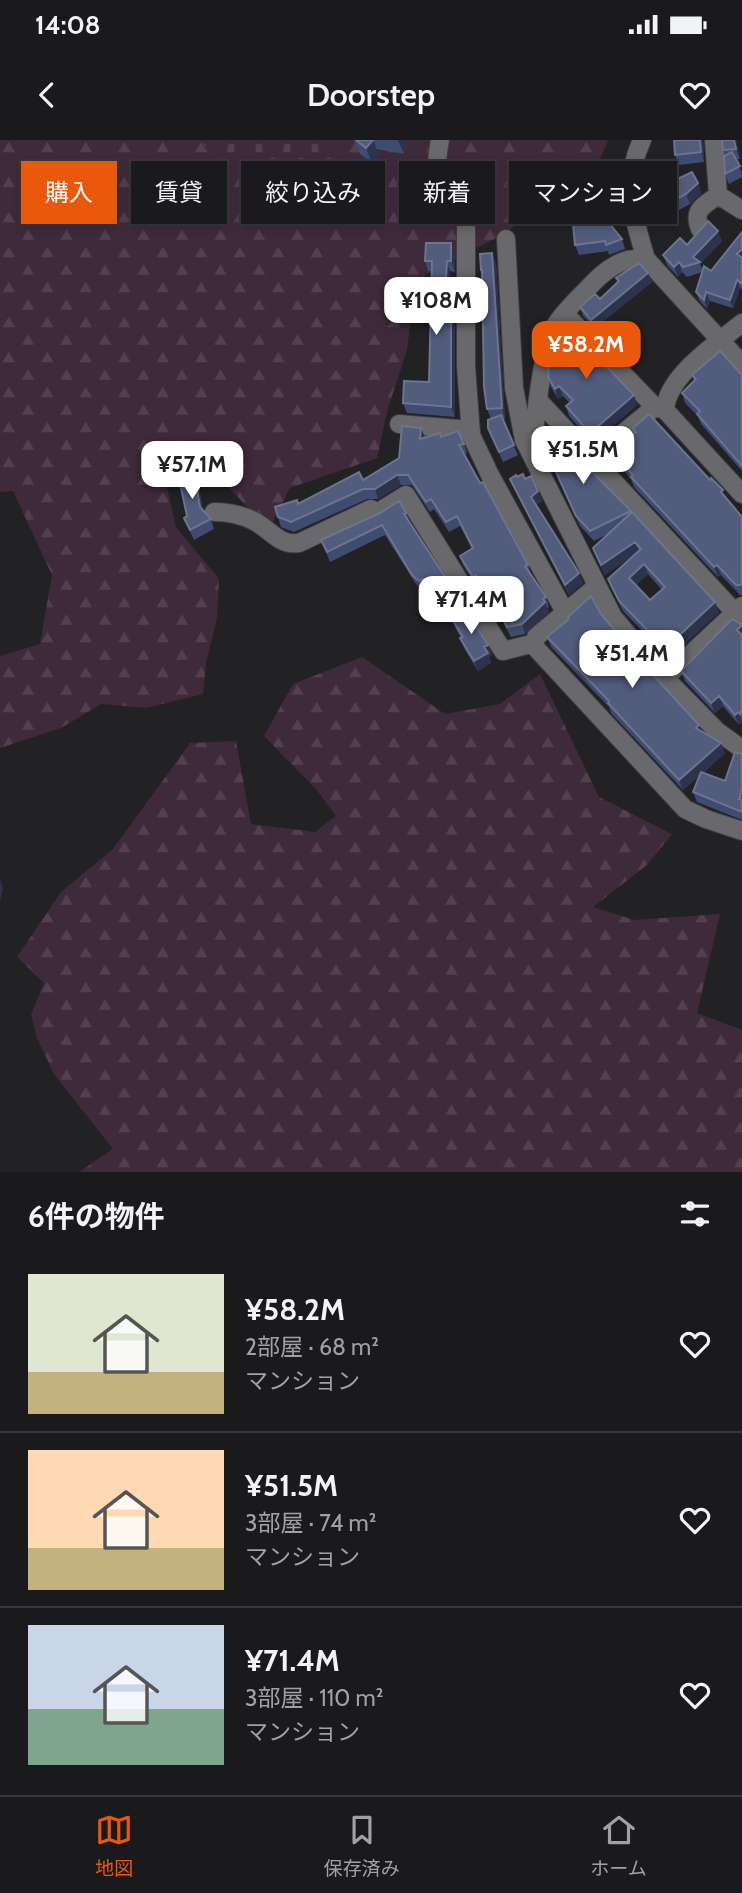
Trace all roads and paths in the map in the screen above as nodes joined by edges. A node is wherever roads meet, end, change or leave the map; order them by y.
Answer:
1 (440, 140) edge
2 (642, 140) edge
3 (714, 140) edge
4 (718, 195) junction
5 (742, 210) edge
6 (701, 229) edge
7 (506, 239) dead end
8 (646, 259) junction
9 (565, 314) junction
10 (742, 323) edge
11 (720, 341) junction
12 (742, 365) edge
13 (539, 401) junction
14 (660, 409) junction
15 (399, 424) dead end
16 (471, 430) junction
17 (533, 456) junction
18 (593, 458) junction
19 (742, 494) edge
20 (214, 512) dead end
21 (597, 586) junction
22 (565, 612) junction
23 (740, 613) edge
24 (535, 643) junction
25 (666, 678) junction
26 (742, 749) edge
27 (742, 831) edge

1 - 16 street
2 - 8 street
3 - 4 street
4 - 5 street
4 - 6 street
7 - 17 street
8 - 9 street
8 - 11 street
9 - 13 street
9 - 14 street
10 - 11 street
11 - 12 street
11 - 14 street
13 - 17 street
13 - 18 street
14 - 18 street
14 - 19 street
15 - 16 street
16 - 22 street
17 - 21 street
18 - 23 street
20 - 24 street
21 - 22 street
21 - 25 street
22 - 24 street
23 - 25 street
24 - 27 street
25 - 26 street

